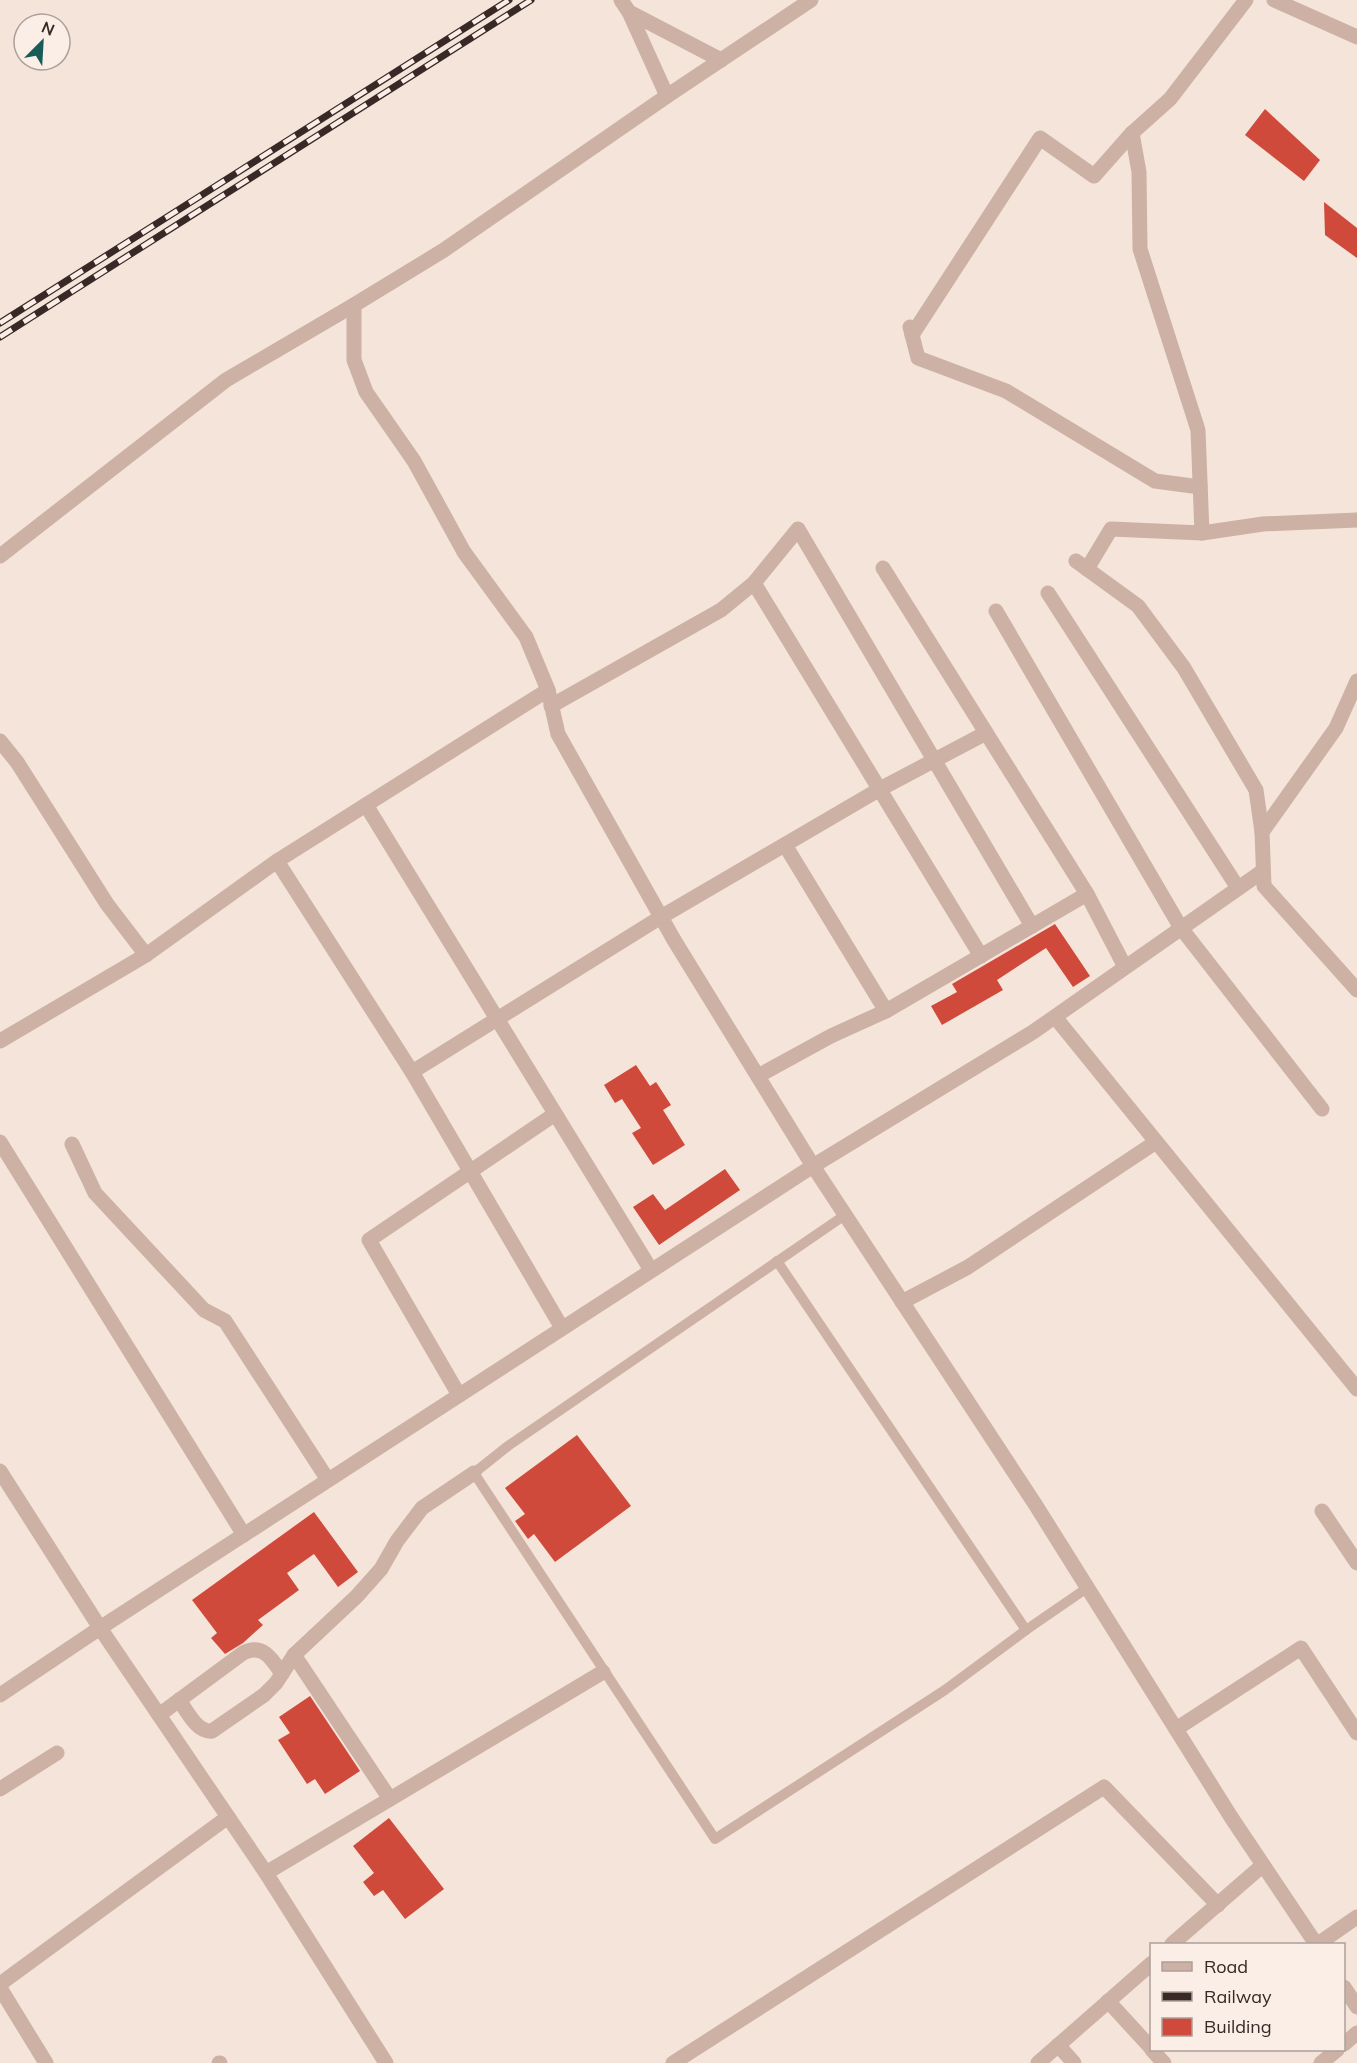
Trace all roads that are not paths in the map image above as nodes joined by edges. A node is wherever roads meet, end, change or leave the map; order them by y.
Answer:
1 (811, 0) edge
2 (1246, 0) edge
3 (1274, 0) edge
4 (625, 6) edge
5 (1357, 37) edge
6 (721, 60) junction
7 (667, 96) junction
8 (1131, 133) junction
9 (354, 305) junction
10 (1200, 487) junction
11 (1357, 520) edge
12 (1202, 533) junction
13 (0, 556) edge
14 (883, 568) dead end
15 (754, 583) junction
16 (1048, 593) dead end
17 (996, 611) dead end
18 (1357, 681) edge
19 (549, 698) junction
20 (986, 733) junction
21 (0, 741) edge
22 (935, 760) junction
23 (880, 789) junction
24 (366, 805) junction
25 (1262, 832) junction
26 (785, 845) junction
27 (277, 861) junction
28 (1263, 871) junction
29 (1238, 888) junction
30 (1087, 894) junction
31 (661, 917) junction
32 (1032, 926) junction
33 (1181, 928) junction
34 (146, 955) junction
35 (981, 956) junction
36 (1125, 967) junction
37 (1357, 990) edge
38 (886, 1011) junction
39 (1055, 1017) junction
40 (497, 1019) junction
41 (0, 1041) edge
42 (412, 1072) junction
43 (758, 1076) junction
44 (1322, 1109) dead end
45 (555, 1114) junction
46 (0, 1142) edge
47 (1156, 1142) junction
48 (72, 1144) dead end
49 (813, 1166) junction
50 (470, 1172) junction
51 (845, 1215) junction
52 (777, 1261) junction
53 (651, 1270) junction
54 (902, 1302) junction
55 (562, 1328) junction
56 (1357, 1389) edge
57 (459, 1395) junction
58 (0, 1471) edge
59 (474, 1473) junction
60 (328, 1480) junction
61 (1322, 1511) dead end
62 (244, 1535) junction
63 (1357, 1563) edge
64 (1087, 1588) junction
65 (100, 1628) junction
66 (1026, 1630) junction
67 (294, 1655) junction
68 (603, 1672) junction
69 (282, 1674) junction
70 (0, 1695) edge
71 (179, 1700) junction
72 (159, 1715) junction
73 (1176, 1728) junction
74 (1357, 1733) edge
75 (57, 1753) dead end
76 (0, 1789) edge
77 (390, 1799) junction
78 (228, 1817) junction
79 (1263, 1865) junction
80 (266, 1874) junction
81 (1218, 1905) junction
82 (1357, 1917) edge
83 (1173, 1943) edge
84 (1316, 1943) edge
85 (1318, 1943) edge
86 (1150, 1965) edge
87 (0, 1986) edge
88 (1345, 1989) edge
89 (1108, 2001) junction
90 (1357, 2007) edge
91 (1357, 2033) edge
92 (1345, 2043) edge
93 (1058, 2045) junction
94 (1150, 2047) edge
95 (1154, 2051) edge
96 (1335, 2051) edge
97 (46, 2063) edge
98 (386, 2063) edge
99 (673, 2063) edge
100 (1038, 2063) edge
101 (1074, 2063) edge
102 (1164, 2063) edge
103 (1321, 2063) edge

1 - 6 street
2 - 8 street
3 - 5 street
4 - 6 street
4 - 7 street
6 - 7 street
7 - 9 street
8 - 10 street
8 - 10 street
9 - 13 street
9 - 19 street
10 - 12 street
11 - 12 street
12 - 25 street
14 - 20 street
15 - 19 street
15 - 22 street
15 - 23 street
16 - 29 street
17 - 33 street
18 - 25 street
19 - 24 street
19 - 31 street
20 - 22 street
20 - 30 street
21 - 34 street
22 - 23 street
22 - 32 street
23 - 26 street
23 - 35 street
24 - 27 street
24 - 40 street
25 - 28 street
26 - 31 street
26 - 38 street
27 - 34 street
27 - 42 street
28 - 29 street
28 - 37 street
29 - 33 street
30 - 32 street
30 - 36 street
31 - 40 street
31 - 43 street
32 - 35 street
33 - 36 street
33 - 44 street
34 - 41 street
35 - 38 street
36 - 39 street
38 - 43 street
39 - 47 street
39 - 49 street
40 - 42 street
40 - 45 street
42 - 50 street
43 - 49 street
45 - 50 street
45 - 53 street
46 - 62 street
47 - 54 street
47 - 56 street
48 - 60 street
49 - 51 street
49 - 53 street
50 - 55 street
50 - 57 street
51 - 52 lane
51 - 54 street
52 - 59 lane
52 - 66 lane
53 - 55 street
54 - 64 street
55 - 57 street
57 - 60 street
58 - 65 street
59 - 67 street
59 - 68 lane
60 - 62 street
61 - 63 street
62 - 65 street
64 - 66 lane
64 - 73 street
65 - 70 street
65 - 72 street
66 - 68 lane
67 - 69 street
67 - 77 street
68 - 77 street
69 - 71 street
69 - 71 street
71 - 72 street
72 - 78 street
73 - 74 street
73 - 79 street
75 - 76 street
77 - 80 street
78 - 80 street
78 - 87 street
79 - 81 street
79 - 84 street
80 - 98 street
81 - 83 street
81 - 99 street
82 - 85 street
86 - 89 street
87 - 97 street
88 - 90 street
89 - 93 street
89 - 94 street
91 - 92 street
93 - 100 street
93 - 101 street
95 - 102 street
96 - 103 street

